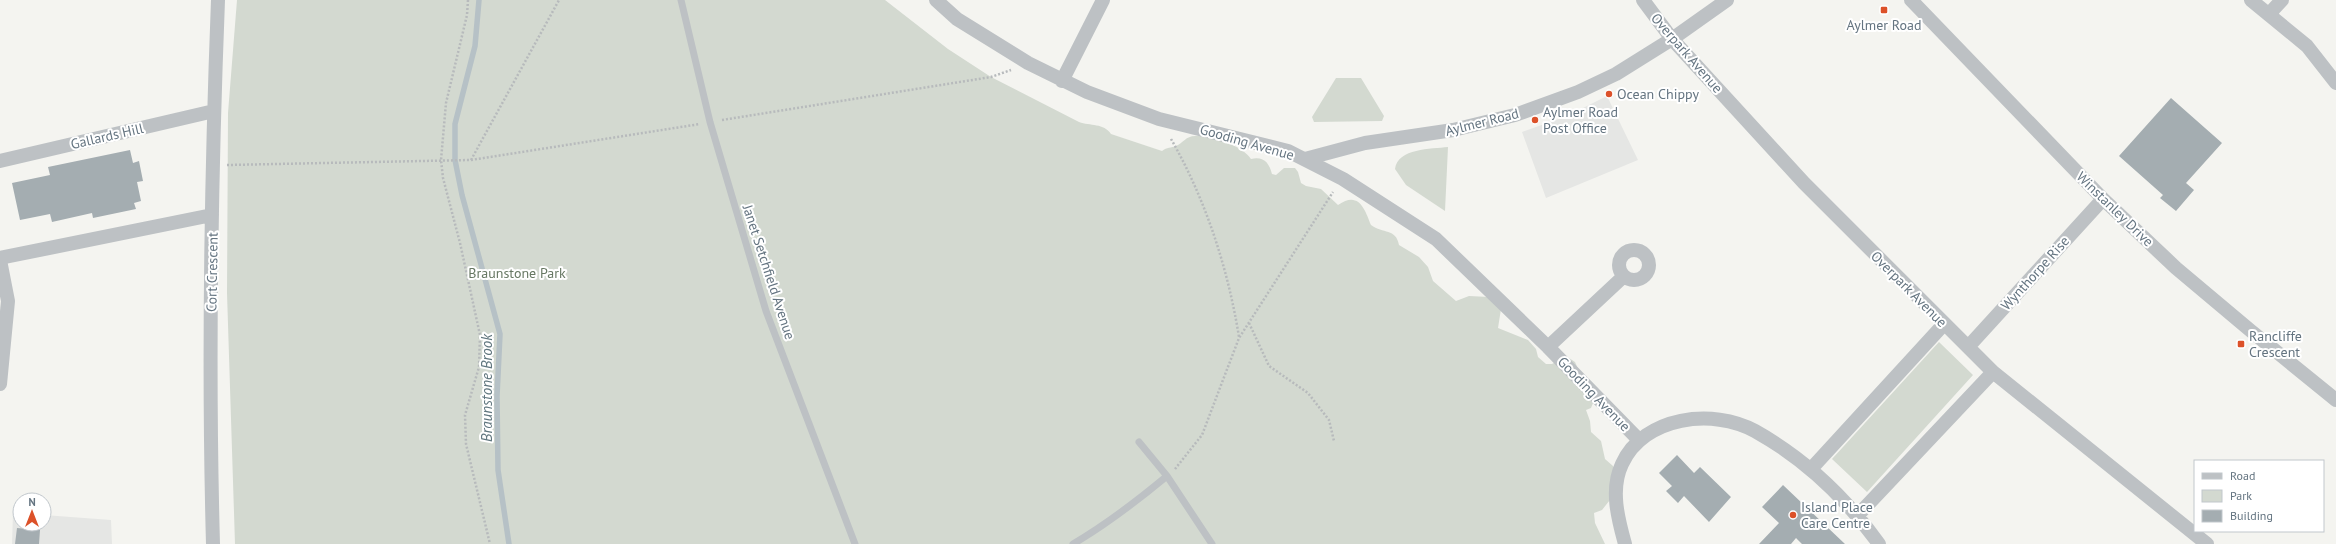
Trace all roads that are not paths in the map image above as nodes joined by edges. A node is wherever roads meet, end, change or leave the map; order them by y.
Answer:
1 (218, 0) edge
2 (681, 0) edge
3 (936, 0) edge
4 (1103, 0) edge
5 (1643, 0) edge
6 (1727, 0) edge
7 (1911, 0) edge
8 (2251, 0) edge
9 (2282, 0) edge
10 (2269, 14) junction
11 (1672, 38) junction
12 (1062, 81) junction
13 (2336, 83) edge
14 (214, 111) junction
15 (1305, 159) junction
16 (0, 161) edge
17 (2103, 199) junction
18 (212, 215) junction
19 (0, 259) edge
20 (1624, 276) dead end
21 (1944, 324) junction
22 (1548, 347) junction
23 (1968, 347) junction
24 (1993, 372) junction
25 (0, 384) edge
26 (2336, 400) edge
27 (1639, 440) junction
28 (1139, 442) dead end
29 (1811, 469) junction
30 (1167, 476) junction
31 (1858, 515) junction
32 (213, 544) edge
33 (855, 544) edge
34 (1073, 544) edge
35 (1212, 544) edge
36 (1625, 544) edge
37 (1879, 544) edge
38 (2207, 544) edge

1 - 14 street, Cort Crescent
2 - 33 lane, Janet Setchfield Avenue
3 - 12 street, Gooding Avenue
4 - 12 street
5 - 11 street, Overpark Avenue
6 - 11 street, Aylmer Road
7 - 17 street, Winstanley Drive
8 - 10 street
9 - 10 street
10 - 13 street
11 - 15 street, Aylmer Road
11 - 21 street, Overpark Avenue
12 - 15 street, Gooding Avenue
14 - 16 street, Gallards Hill
14 - 18 street, Cort Crescent
15 - 22 street, Gooding Avenue
17 - 23 street, Wynthorpe Rise
17 - 26 street, Winstanley Drive
18 - 19 street
18 - 32 street, Cort Crescent
19 - 25 street
20 - 22 street, Gooding Avenue
21 - 23 street, Overpark Avenue
21 - 29 street
22 - 27 street, Gooding Avenue
23 - 24 street, Overpark Avenue
24 - 31 street
24 - 38 street, Overpark Avenue
27 - 29 street, Gooding Avenue
27 - 36 street, Gooding Avenue
28 - 30 lane
29 - 31 street, Gooding Avenue
30 - 34 lane
30 - 35 lane
31 - 37 street, Gooding Avenue

